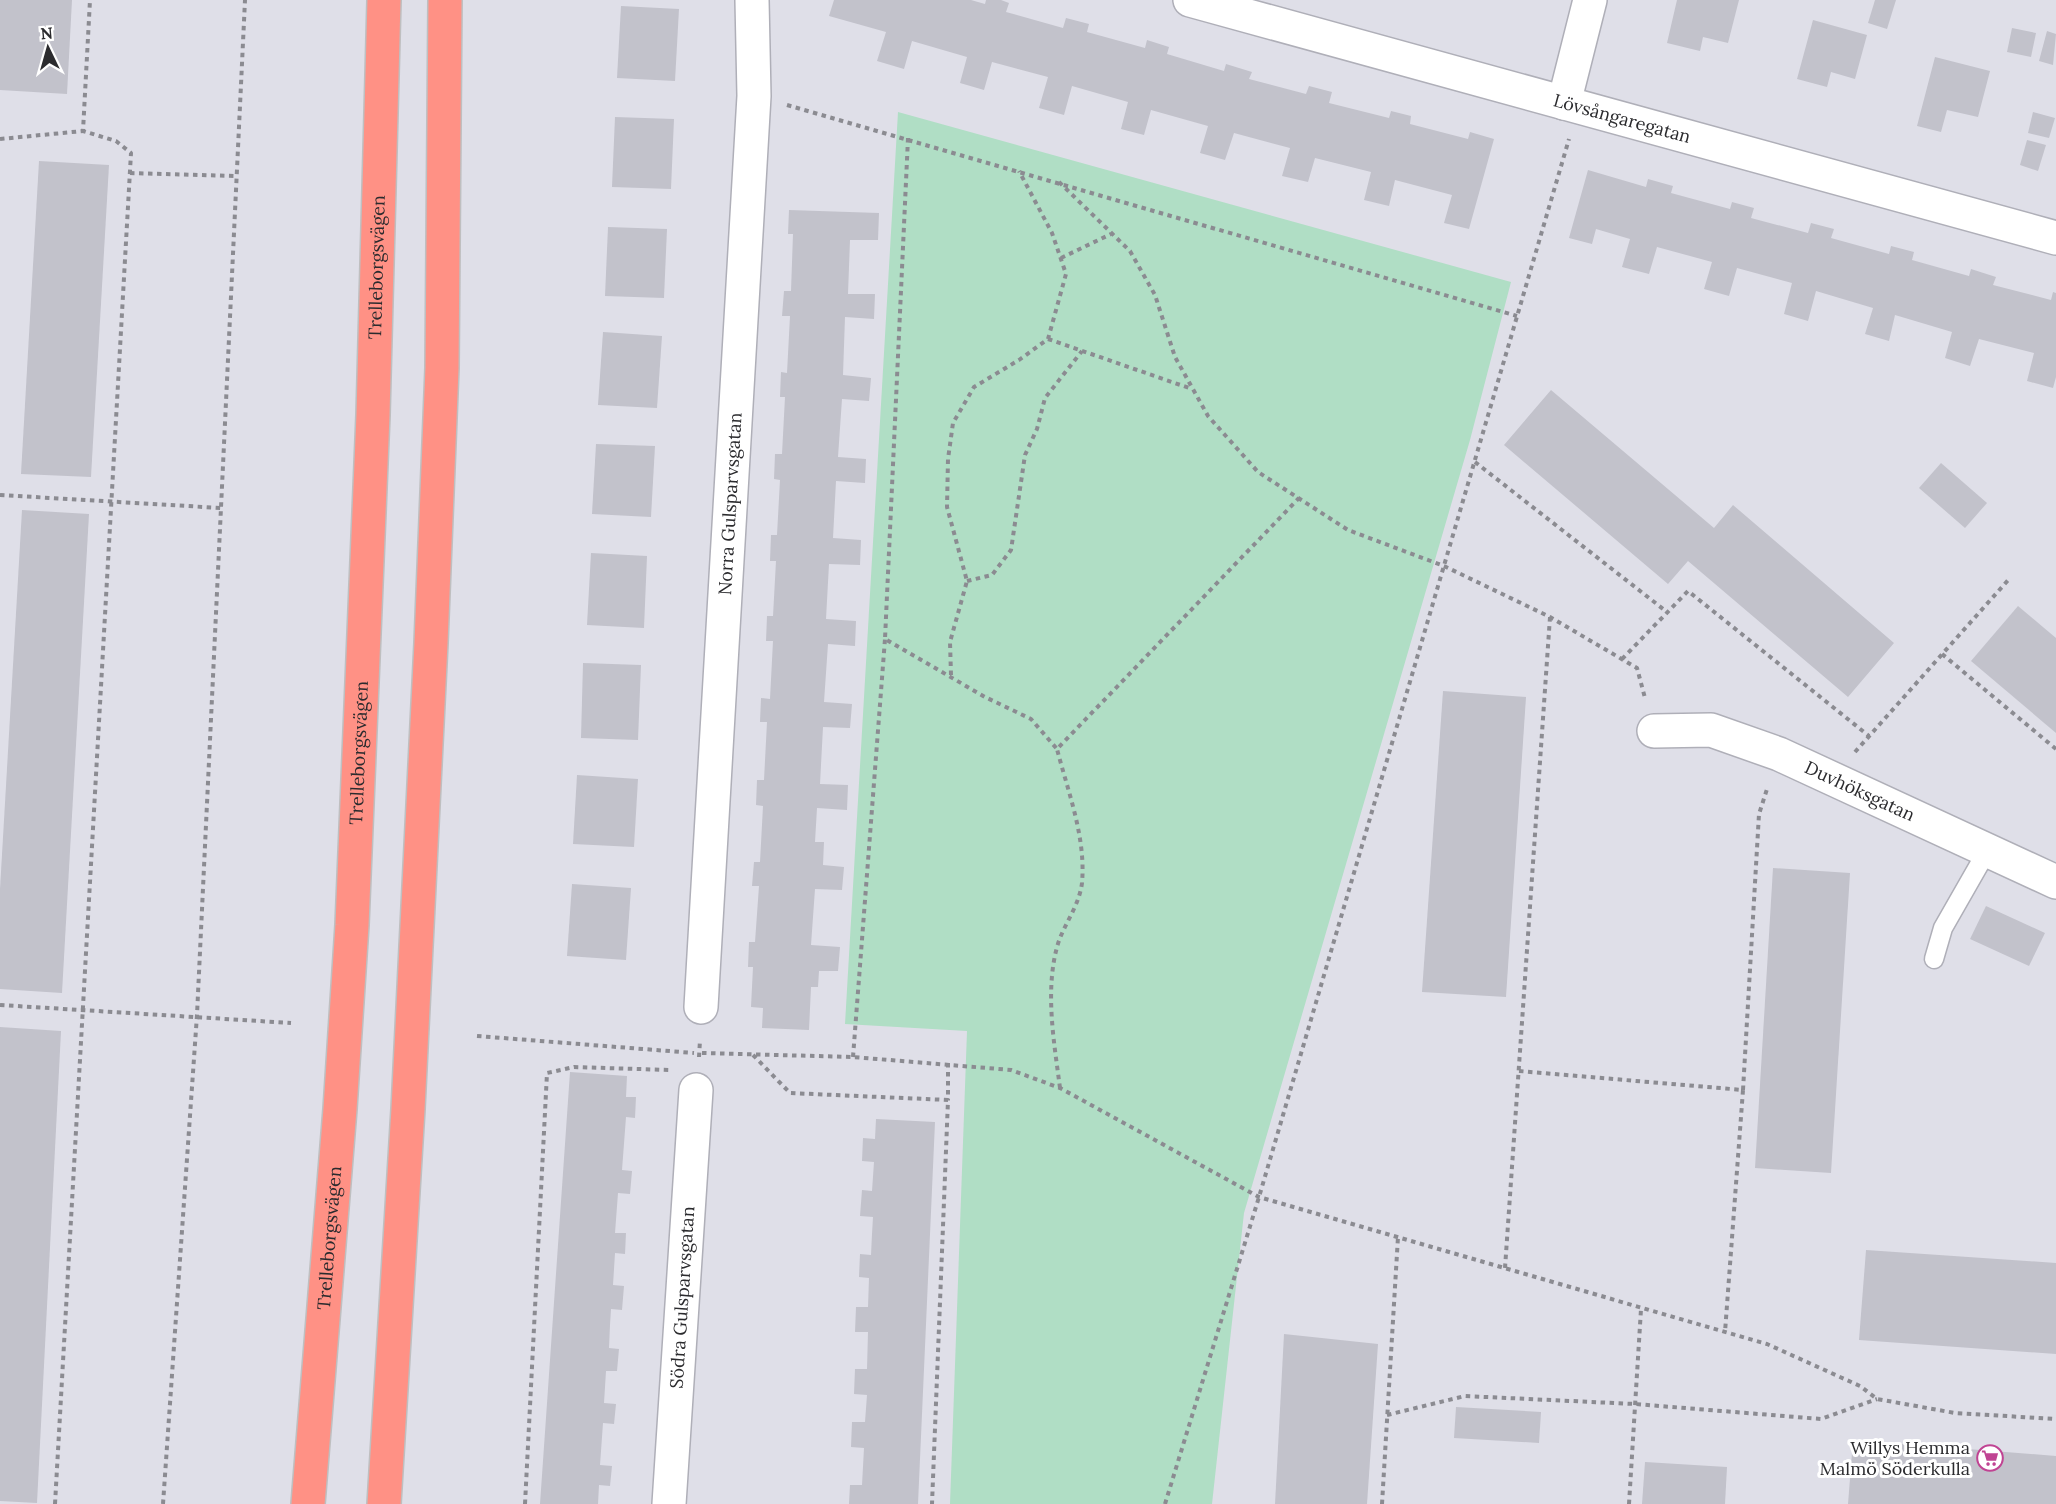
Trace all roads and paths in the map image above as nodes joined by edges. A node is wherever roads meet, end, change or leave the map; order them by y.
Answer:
1 (90, 0) edge
2 (244, 0) edge
3 (384, 0) edge
4 (445, 0) edge
5 (752, 0) edge
6 (1190, 0) edge
7 (1590, 0) edge
8 (754, 96) junction
9 (1571, 105) junction
10 (83, 131) junction
11 (908, 138) junction
12 (0, 139) edge
13 (1018, 170) junction
14 (130, 173) junction
15 (236, 176) junction
16 (1059, 182) junction
17 (1111, 234) junction
18 (2056, 238) edge
19 (1060, 258) junction
20 (1517, 316) junction
21 (1048, 339) junction
22 (1082, 351) junction
23 (1193, 389) junction
24 (1475, 462) junction
25 (0, 495) edge
26 (1299, 498) junction
27 (112, 500) junction
28 (221, 508) junction
29 (1444, 566) junction
30 (2010, 578) dead end
31 (967, 581) junction
32 (1667, 612) junction
33 (1550, 617) junction
34 (885, 639) junction
35 (1942, 654) junction
36 (1622, 659) junction
37 (951, 676) junction
38 (1654, 731) joint
39 (1869, 736) junction
40 (1057, 748) junction
41 (2056, 749) edge
42 (1779, 754) junction
43 (1830, 779) junction
44 (1987, 851) junction
45 (2056, 882) edge
46 (1934, 959) dead end
47 (0, 1005) edge
48 (701, 1007) joint
49 (83, 1010) junction
50 (197, 1015) junction
51 (291, 1023) dead end
52 (477, 1036) dead end
53 (699, 1053) junction
54 (753, 1054) junction
55 (853, 1057) junction
56 (948, 1064) junction
57 (1519, 1071) junction
58 (697, 1081) junction
59 (1060, 1088) junction
60 (1743, 1090) junction
61 (948, 1100) junction
62 (1259, 1197) junction
63 (1398, 1237) junction
64 (1505, 1268) junction
65 (1641, 1309) junction
66 (1725, 1332) junction
67 (1877, 1399) junction
68 (1635, 1404) junction
69 (1387, 1415) junction
70 (2056, 1419) edge
71 (56, 1504) edge
72 (163, 1504) edge
73 (308, 1504) edge
74 (384, 1504) edge
75 (525, 1504) edge
76 (669, 1504) edge
77 (932, 1504) edge
78 (1165, 1504) edge
79 (1382, 1504) edge
80 (1629, 1504) edge

1 - 10 path
2 - 15 path
3 - 73 highway, Trelleborgsvägen
4 - 74 highway
5 - 8 street, Norra Gulsparvsgatan
6 - 9 street, Lövsångaregatan
7 - 9 street
8 - 11 path
8 - 48 street, Norra Gulsparvsgatan
9 - 18 street, Lövsångaregatan
9 - 20 path
10 - 12 path
10 - 14 path
11 - 13 path
11 - 34 path
13 - 16 path
13 - 19 path
14 - 15 path
14 - 27 path
15 - 28 path
16 - 17 path
16 - 20 path
17 - 19 path
17 - 23 path
19 - 21 path
20 - 24 path
21 - 22 path
21 - 31 path
22 - 23 path
22 - 31 path
23 - 26 path
24 - 29 path
24 - 32 path
25 - 27 path
26 - 29 path
26 - 40 path
27 - 28 path
27 - 49 path
28 - 50 path
29 - 33 path
29 - 62 path
30 - 35 path
31 - 37 path
32 - 36 path
32 - 39 path
33 - 36 path
33 - 57 path
34 - 37 path
34 - 55 path
35 - 39 path
35 - 41 path
36 - 38 path
37 - 40 path
38 - 42 street, Duvhöksgatan
39 - 43 path
40 - 59 path
42 - 43 street, Duvhöksgatan
42 - 60 path
43 - 44 street, Duvhöksgatan
44 - 45 street, Duvhöksgatan
44 - 46 lane
47 - 49 path
48 - 53 path
49 - 50 path
49 - 71 path
50 - 51 path
50 - 72 path
52 - 53 path
53 - 54 path
53 - 58 path
54 - 55 path
54 - 61 path
55 - 56 path
56 - 59 path
56 - 61 path
57 - 60 path
57 - 64 path
58 - 75 path
58 - 76 street, Södra Gulsparvsgatan
59 - 62 path
60 - 66 path
61 - 77 path
62 - 63 path
62 - 78 path
63 - 64 path
63 - 69 path
64 - 65 path
65 - 66 path
65 - 68 path
66 - 67 path
67 - 68 path
67 - 70 path
68 - 69 path
68 - 80 path
69 - 79 path

